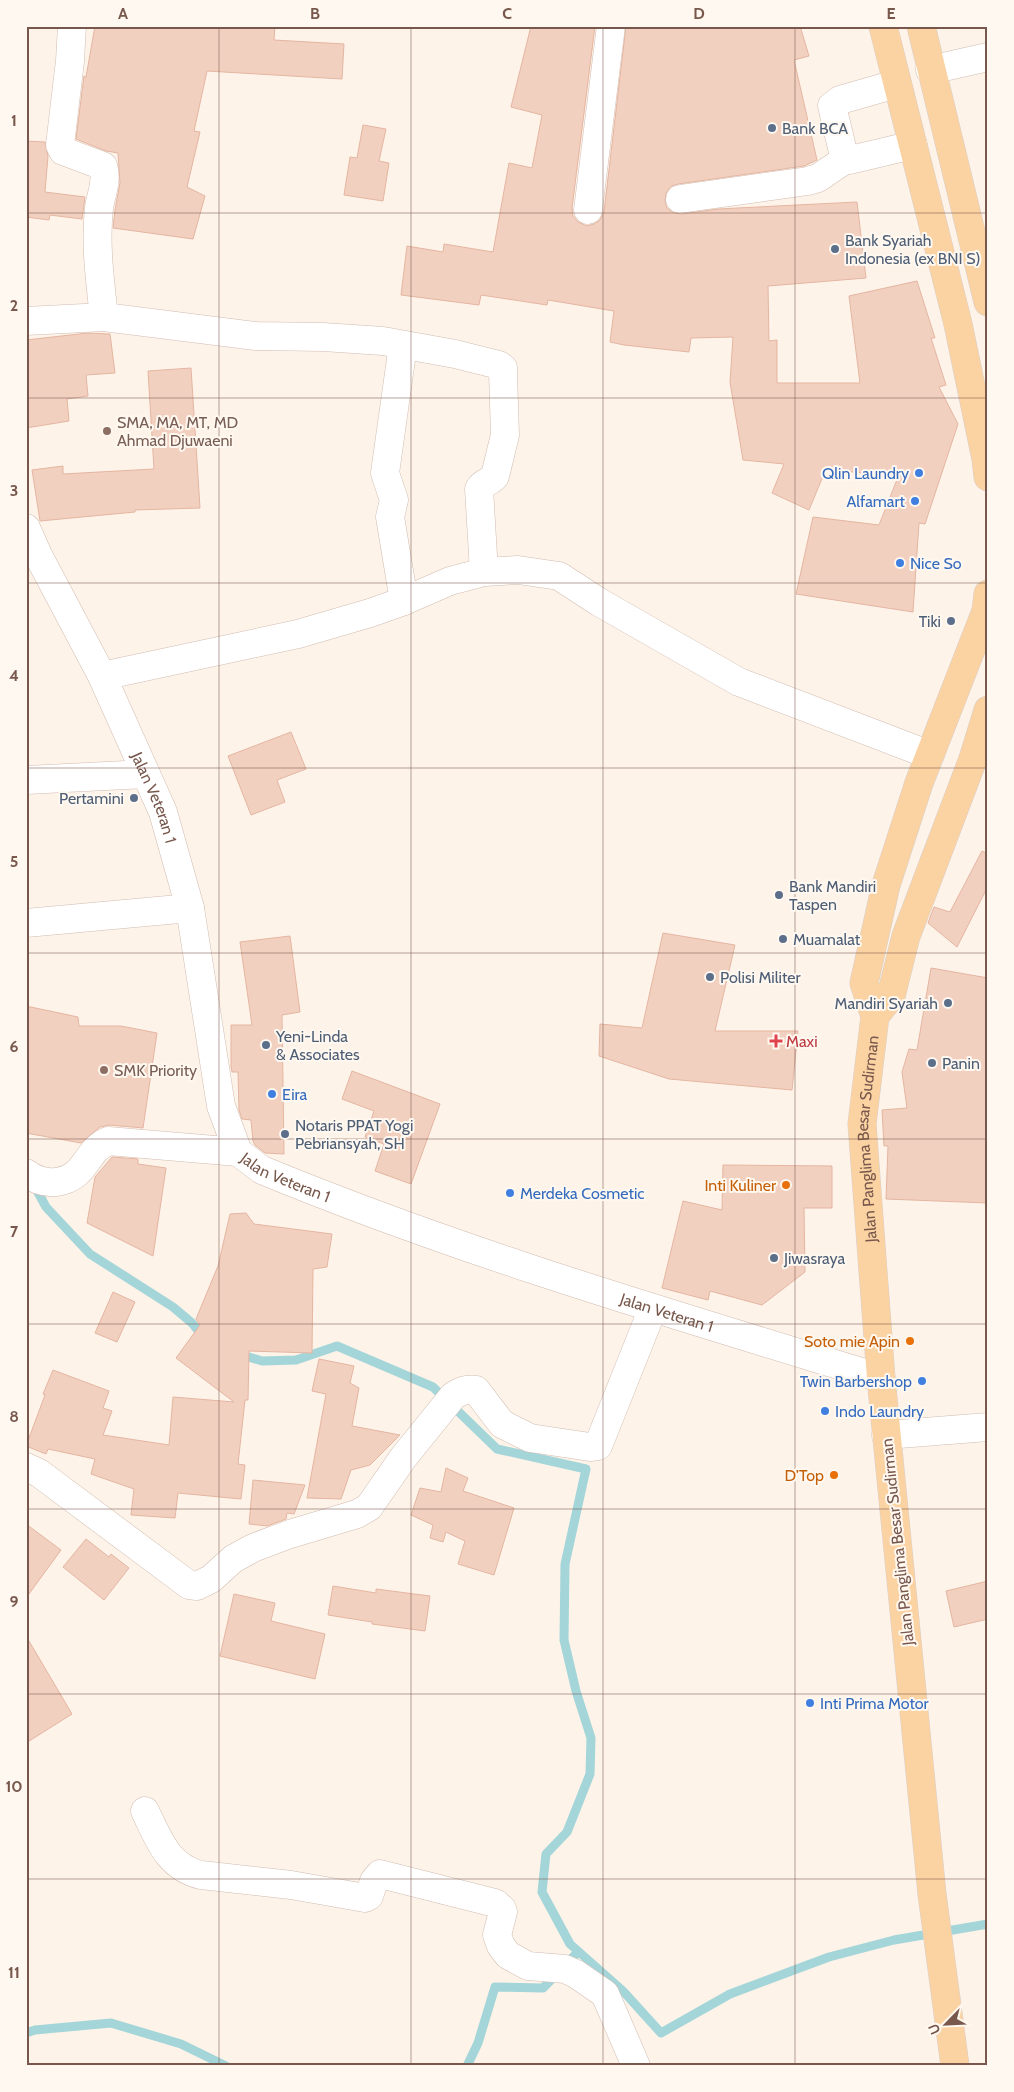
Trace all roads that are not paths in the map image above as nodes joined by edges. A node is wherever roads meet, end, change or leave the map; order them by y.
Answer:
1 (72, 26) edge
2 (611, 26) edge
3 (883, 26) edge
4 (920, 26) edge
5 (988, 57) edge
6 (930, 70) junction
7 (896, 84) junction
8 (913, 144) junction
9 (846, 159) junction
10 (961, 196) junction
11 (680, 200) dead end
12 (928, 204) junction
13 (588, 210) dead end
14 (987, 297) edge
15 (104, 317) junction
16 (26, 321) edge
17 (403, 345) junction
18 (987, 467) edge
19 (26, 528) edge
20 (484, 572) junction
21 (988, 594) edge
22 (404, 601) junction
23 (102, 676) junction
24 (988, 691) edge
25 (988, 710) edge
26 (943, 725) junction
27 (980, 753) edge
28 (930, 755) junction
29 (146, 774) junction
30 (26, 780) edge
31 (190, 908) junction
32 (26, 923) edge
33 (875, 1016) junction
34 (238, 1152) junction
35 (26, 1174) edge
36 (653, 1308) junction
37 (881, 1378) junction
38 (988, 1427) edge
39 (886, 1434) junction
40 (26, 1467) edge
41 (145, 1811) dead end
42 (636, 2066) edge
43 (955, 2066) edge

1 - 15 street
2 - 13 street
3 - 7 main road
4 - 6 main road
5 - 6 street
6 - 10 main road
7 - 8 main road
7 - 9 street
8 - 9 street
8 - 12 main road
9 - 11 street
10 - 12 main road
10 - 14 main road
12 - 18 main road
15 - 16 street
15 - 17 street
17 - 20 street
17 - 22 street
19 - 23 street, Jalan Veteran 1
20 - 22 street
20 - 28 street
21 - 26 main road, Jalan Panglima Besar Sudirman
22 - 23 street
23 - 29 street, Jalan Veteran 1
24 - 26 main road
25 - 27 main road, Jalan Panglima Besar Sudirman
26 - 28 main road, Jalan Panglima Besar Sudirman
27 - 33 main road, Jalan Panglima Besar Sudirman
28 - 33 main road, Jalan Panglima Besar Sudirman
29 - 30 street
29 - 31 street, Jalan Veteran 1
31 - 32 street
31 - 34 street, Jalan Veteran 1
33 - 37 main road, Jalan Panglima Besar Sudirman
34 - 35 street
34 - 36 street, Jalan Veteran 1
36 - 37 street, Jalan Veteran 1
36 - 40 street
37 - 39 main road, Jalan Panglima Besar Sudirman
38 - 39 street
39 - 43 main road, Jalan Panglima Besar Sudirman
41 - 42 street

